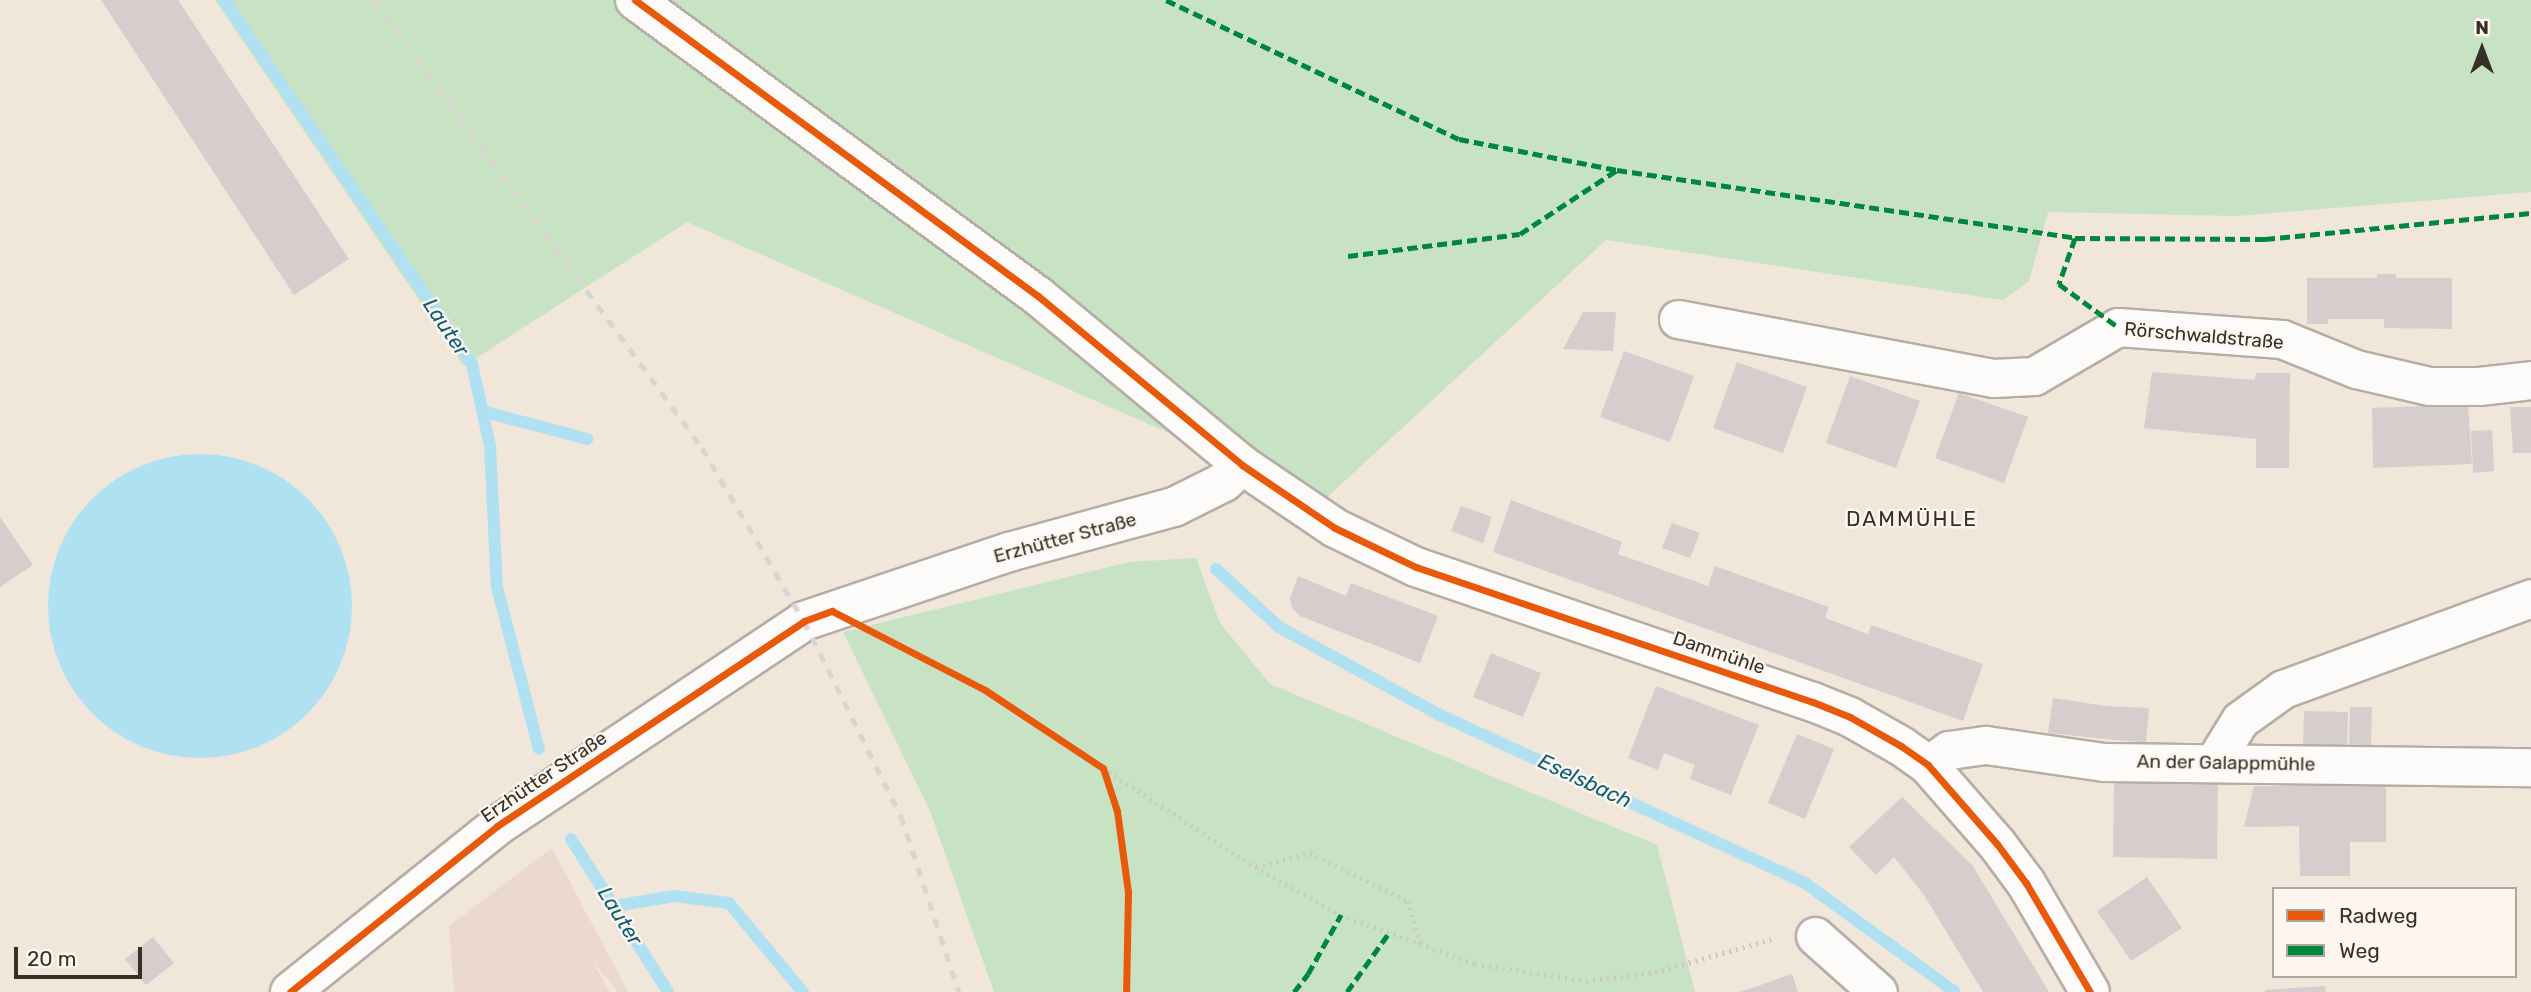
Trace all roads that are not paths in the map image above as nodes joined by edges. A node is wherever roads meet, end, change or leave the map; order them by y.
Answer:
1 (635, 0) edge
2 (1678, 319) dead end
3 (2531, 380) edge
4 (1242, 465) junction
5 (2531, 598) edge
6 (2214, 762) junction
7 (1928, 765) junction
8 (2531, 767) edge
9 (1815, 936) road end
10 (290, 992) edge
11 (1878, 992) edge
12 (2090, 992) edge

1 - 4 street, Dammühle
2 - 3 street, Rörschwaldstraße
4 - 7 street, Dammühle
4 - 10 street, Erzhütter Straße
5 - 6 street
6 - 7 street, An der Galappmühle
6 - 8 street, An der Galappmühle
7 - 12 street, Dammühle
9 - 11 street

